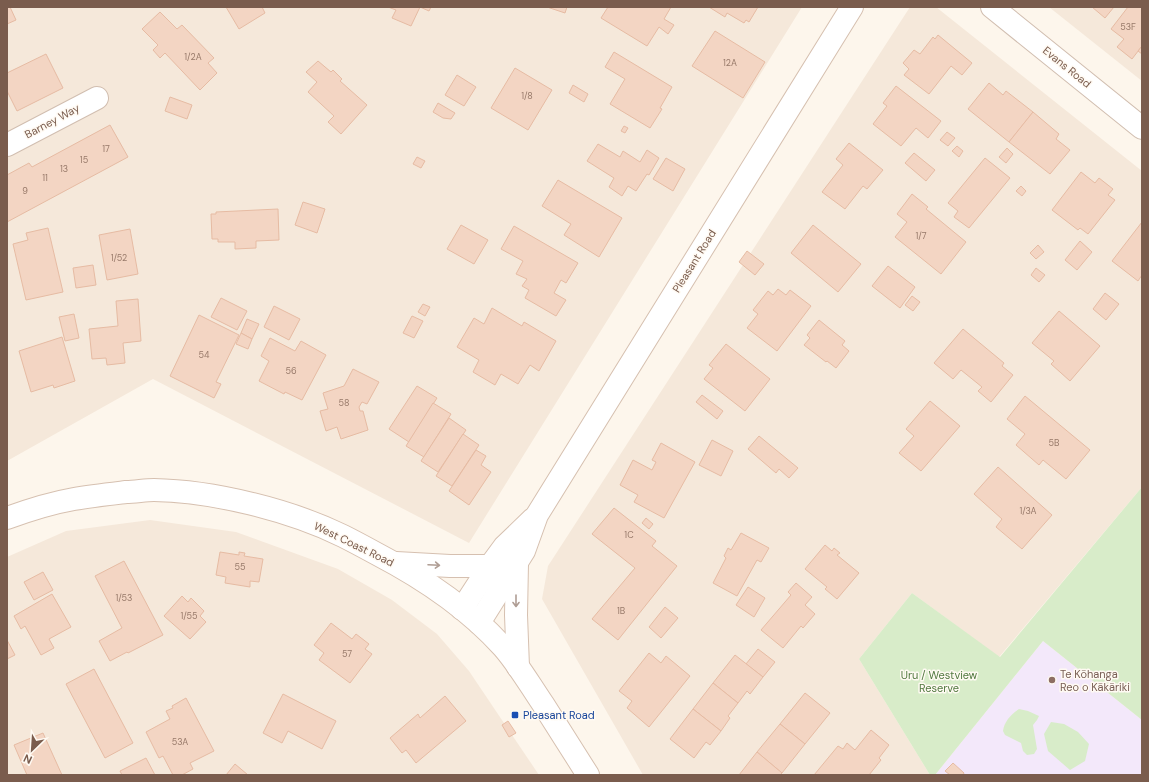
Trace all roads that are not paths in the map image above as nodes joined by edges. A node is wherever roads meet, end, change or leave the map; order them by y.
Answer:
1 (852, 7) edge
2 (992, 7) edge
3 (97, 98) dead end
4 (1142, 128) edge
5 (7, 145) edge
6 (537, 515) junction
7 (7, 518) edge
8 (517, 562) junction
9 (395, 563) junction
10 (490, 566) junction
11 (462, 609) junction
12 (479, 623) junction
13 (518, 667) junction
14 (588, 775) edge

1 - 6 main road, Pleasant Road
2 - 4 main road, Evans Road
3 - 5 main road, Barney Way
6 - 8 main road, Pleasant Road
6 - 10 main road, Pleasant Road
7 - 9 main road, West Coast Road
8 - 12 main road, Pleasant Road
8 -> 13 main road
9 -> 10 main road
9 - 11 main road, West Coast Road
10 - 11 main road, Pleasant Road
11 - 12 main road, West Coast Road
12 - 13 main road, West Coast Road
13 - 14 main road, West Coast Road

